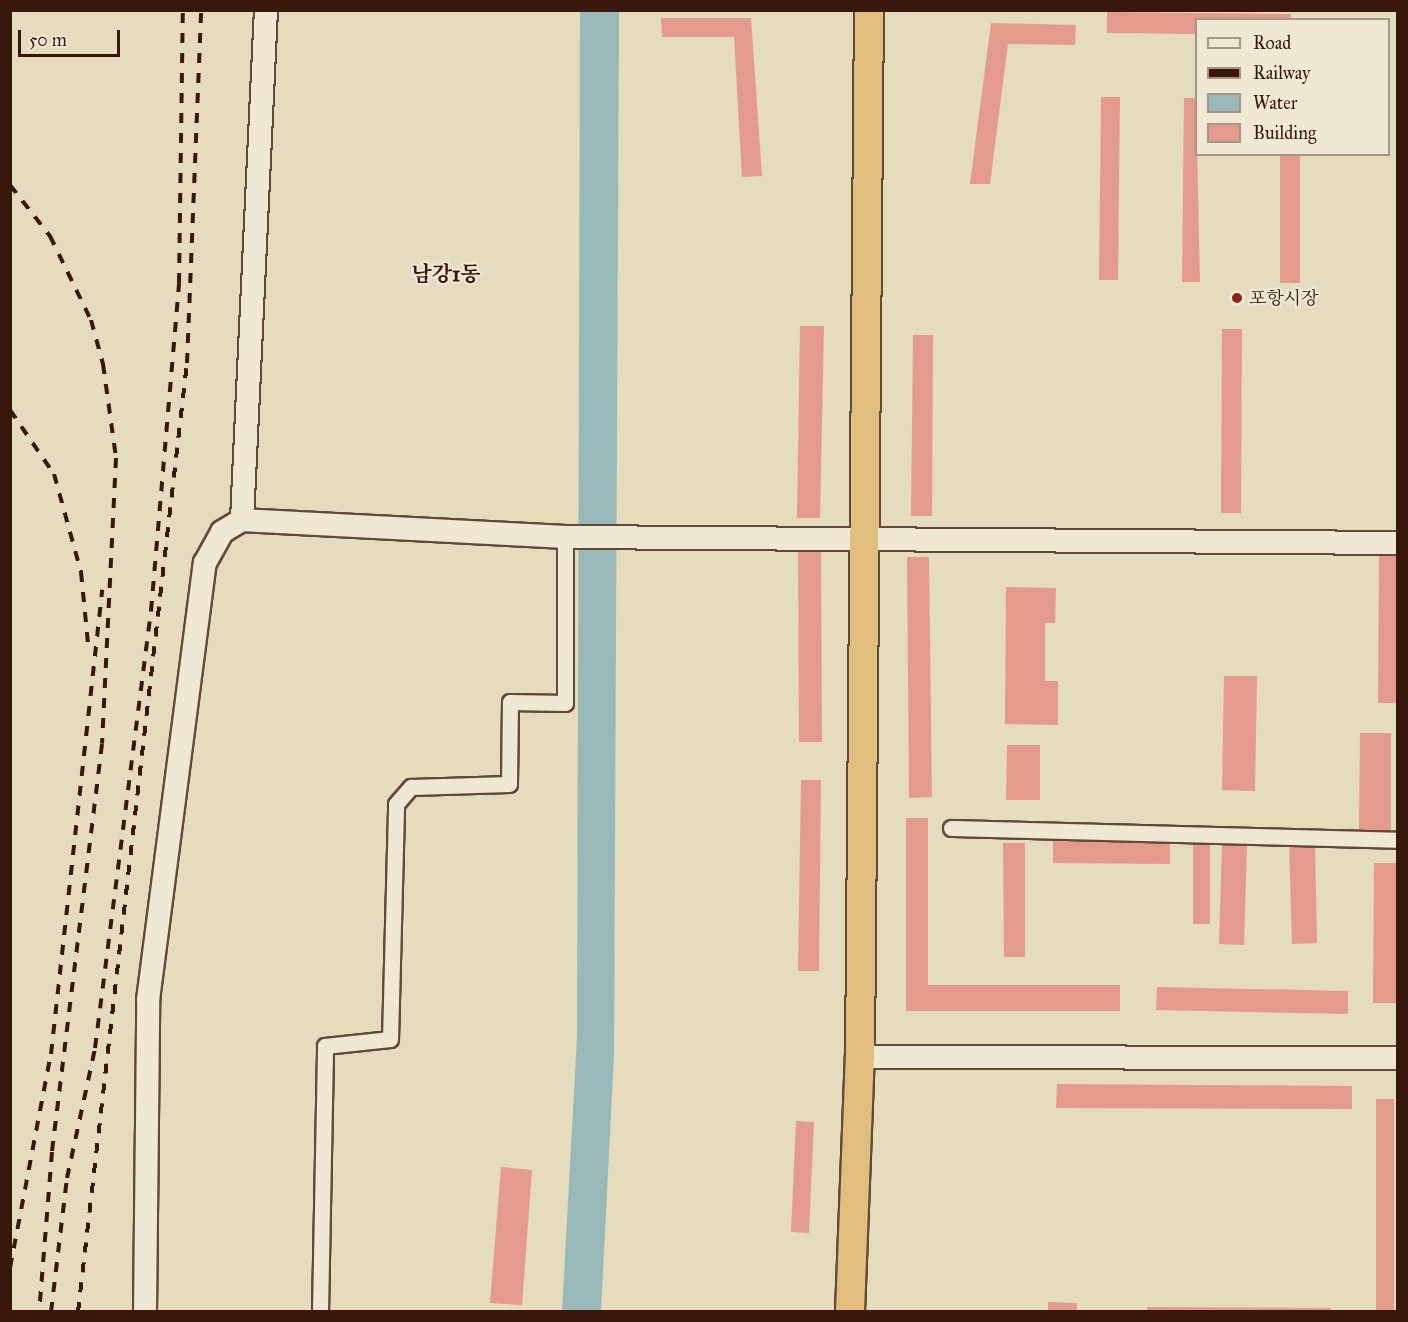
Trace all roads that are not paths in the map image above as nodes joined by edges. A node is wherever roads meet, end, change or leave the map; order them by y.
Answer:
1 (266, 10) edge
2 (869, 10) edge
3 (242, 520) junction
4 (565, 537) junction
5 (865, 540) junction
6 (1398, 543) edge
7 (951, 828) dead end
8 (1398, 840) edge
9 (860, 1057) junction
10 (1398, 1058) edge
11 (145, 1311) edge
12 (320, 1311) edge
13 (850, 1311) edge

1 - 3 street
2 - 5 highway
3 - 4 street
3 - 11 street
4 - 5 street
4 - 12 street
5 - 6 street
5 - 9 highway
7 - 8 street
9 - 10 street
9 - 13 highway

